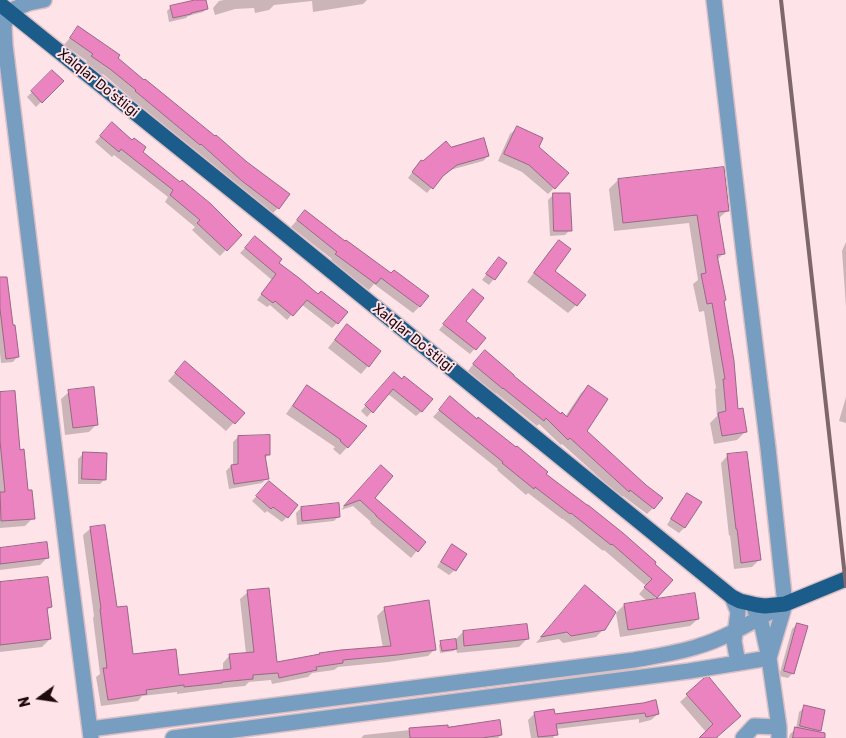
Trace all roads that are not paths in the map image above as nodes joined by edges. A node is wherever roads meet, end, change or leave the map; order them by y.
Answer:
1 (44, 0) edge
2 (714, 0) edge
3 (4, 7) edge
4 (846, 579) edge
5 (732, 597) junction
6 (748, 603) junction
7 (785, 604) junction
8 (760, 617) junction
9 (736, 630) junction
10 (769, 658) junction
11 (738, 663) junction
12 (779, 733) edge
13 (90, 734) edge
14 (173, 738) edge
15 (743, 738) edge

1 - 3 street
2 - 7 street
3 - 5 main road, Xalqlar Do’stligi
3 - 13 street
4 - 7 main road, Xalqlar Do’stligi
5 - 6 main road, Xalqlar Do’stligi
5 - 9 street
6 - 7 main road, Xalqlar Do’stligi
6 - 8 street
7 - 8 street
7 - 10 street
8 - 9 street
8 - 10 street
9 - 11 street
9 - 13 street
10 - 11 street
10 - 12 street
11 - 14 street
12 - 15 street

